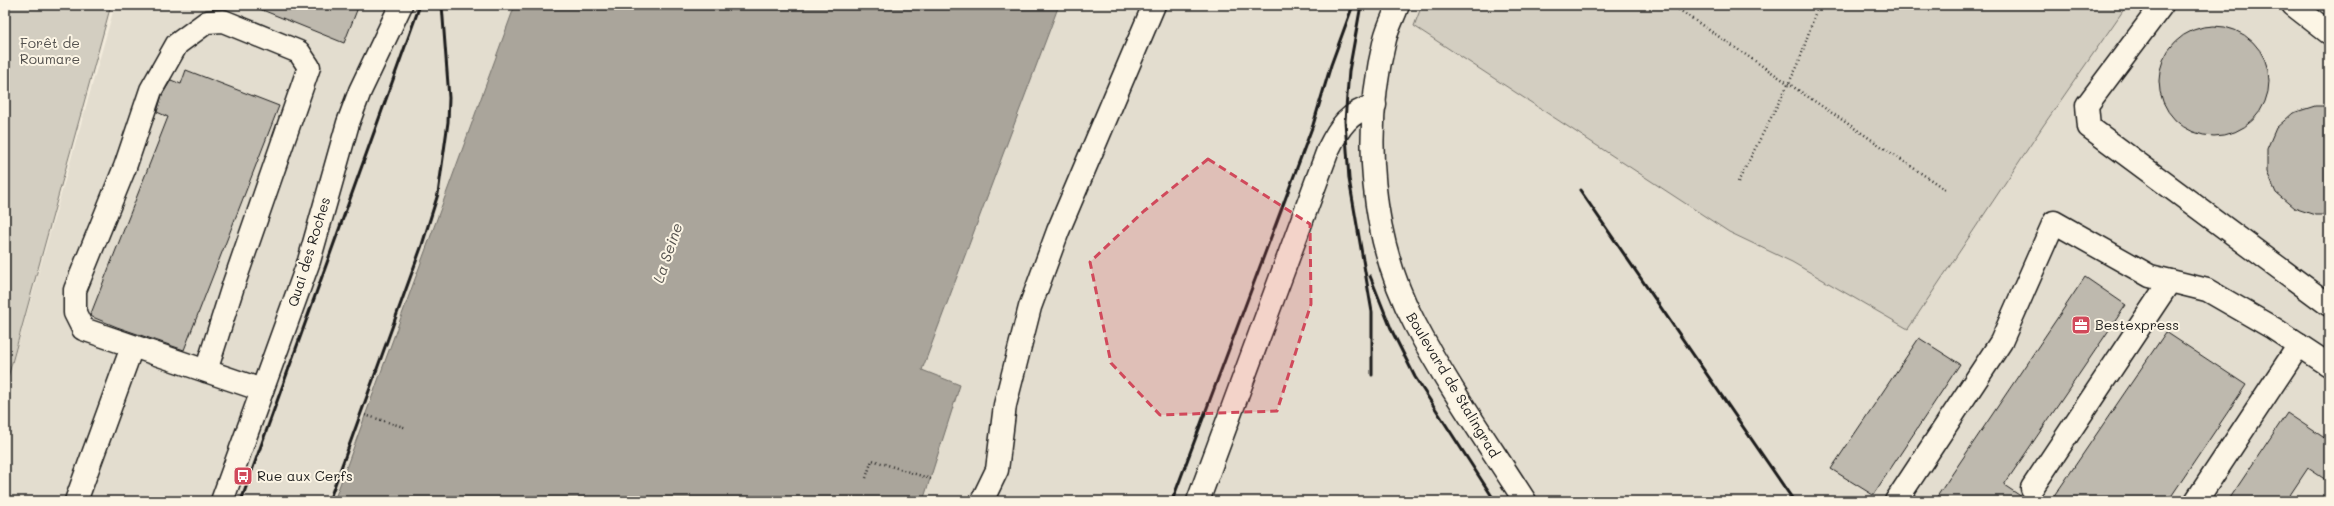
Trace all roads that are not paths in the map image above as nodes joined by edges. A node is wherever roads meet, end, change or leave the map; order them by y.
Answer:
1 (401, 5) edge
2 (1154, 5) edge
3 (1398, 5) edge
4 (2162, 5) edge
5 (2292, 5) edge
6 (2329, 33) edge
7 (1374, 105) junction
8 (2170, 281) junction
9 (2329, 305) edge
10 (2299, 345) junction
11 (132, 347) junction
12 (2329, 365) edge
13 (206, 371) junction
14 (262, 390) junction
15 (2032, 488) dead end
16 (76, 501) edge
17 (222, 501) edge
18 (982, 501) edge
19 (1198, 501) edge
20 (1525, 501) edge
21 (1896, 501) edge
22 (2196, 501) edge

1 - 14 street, Quai des Roches
2 - 18 street
3 - 7 street, Boulevard de Stalingrad
4 - 9 street
5 - 6 street
7 - 19 street
7 - 20 street, Boulevard de Stalingrad
8 - 10 street
8 - 15 street
8 - 21 street
10 - 12 street
10 - 22 street
11 - 13 street
11 - 13 street
11 - 16 street
13 - 14 street
14 - 17 street, Quai des Roches

